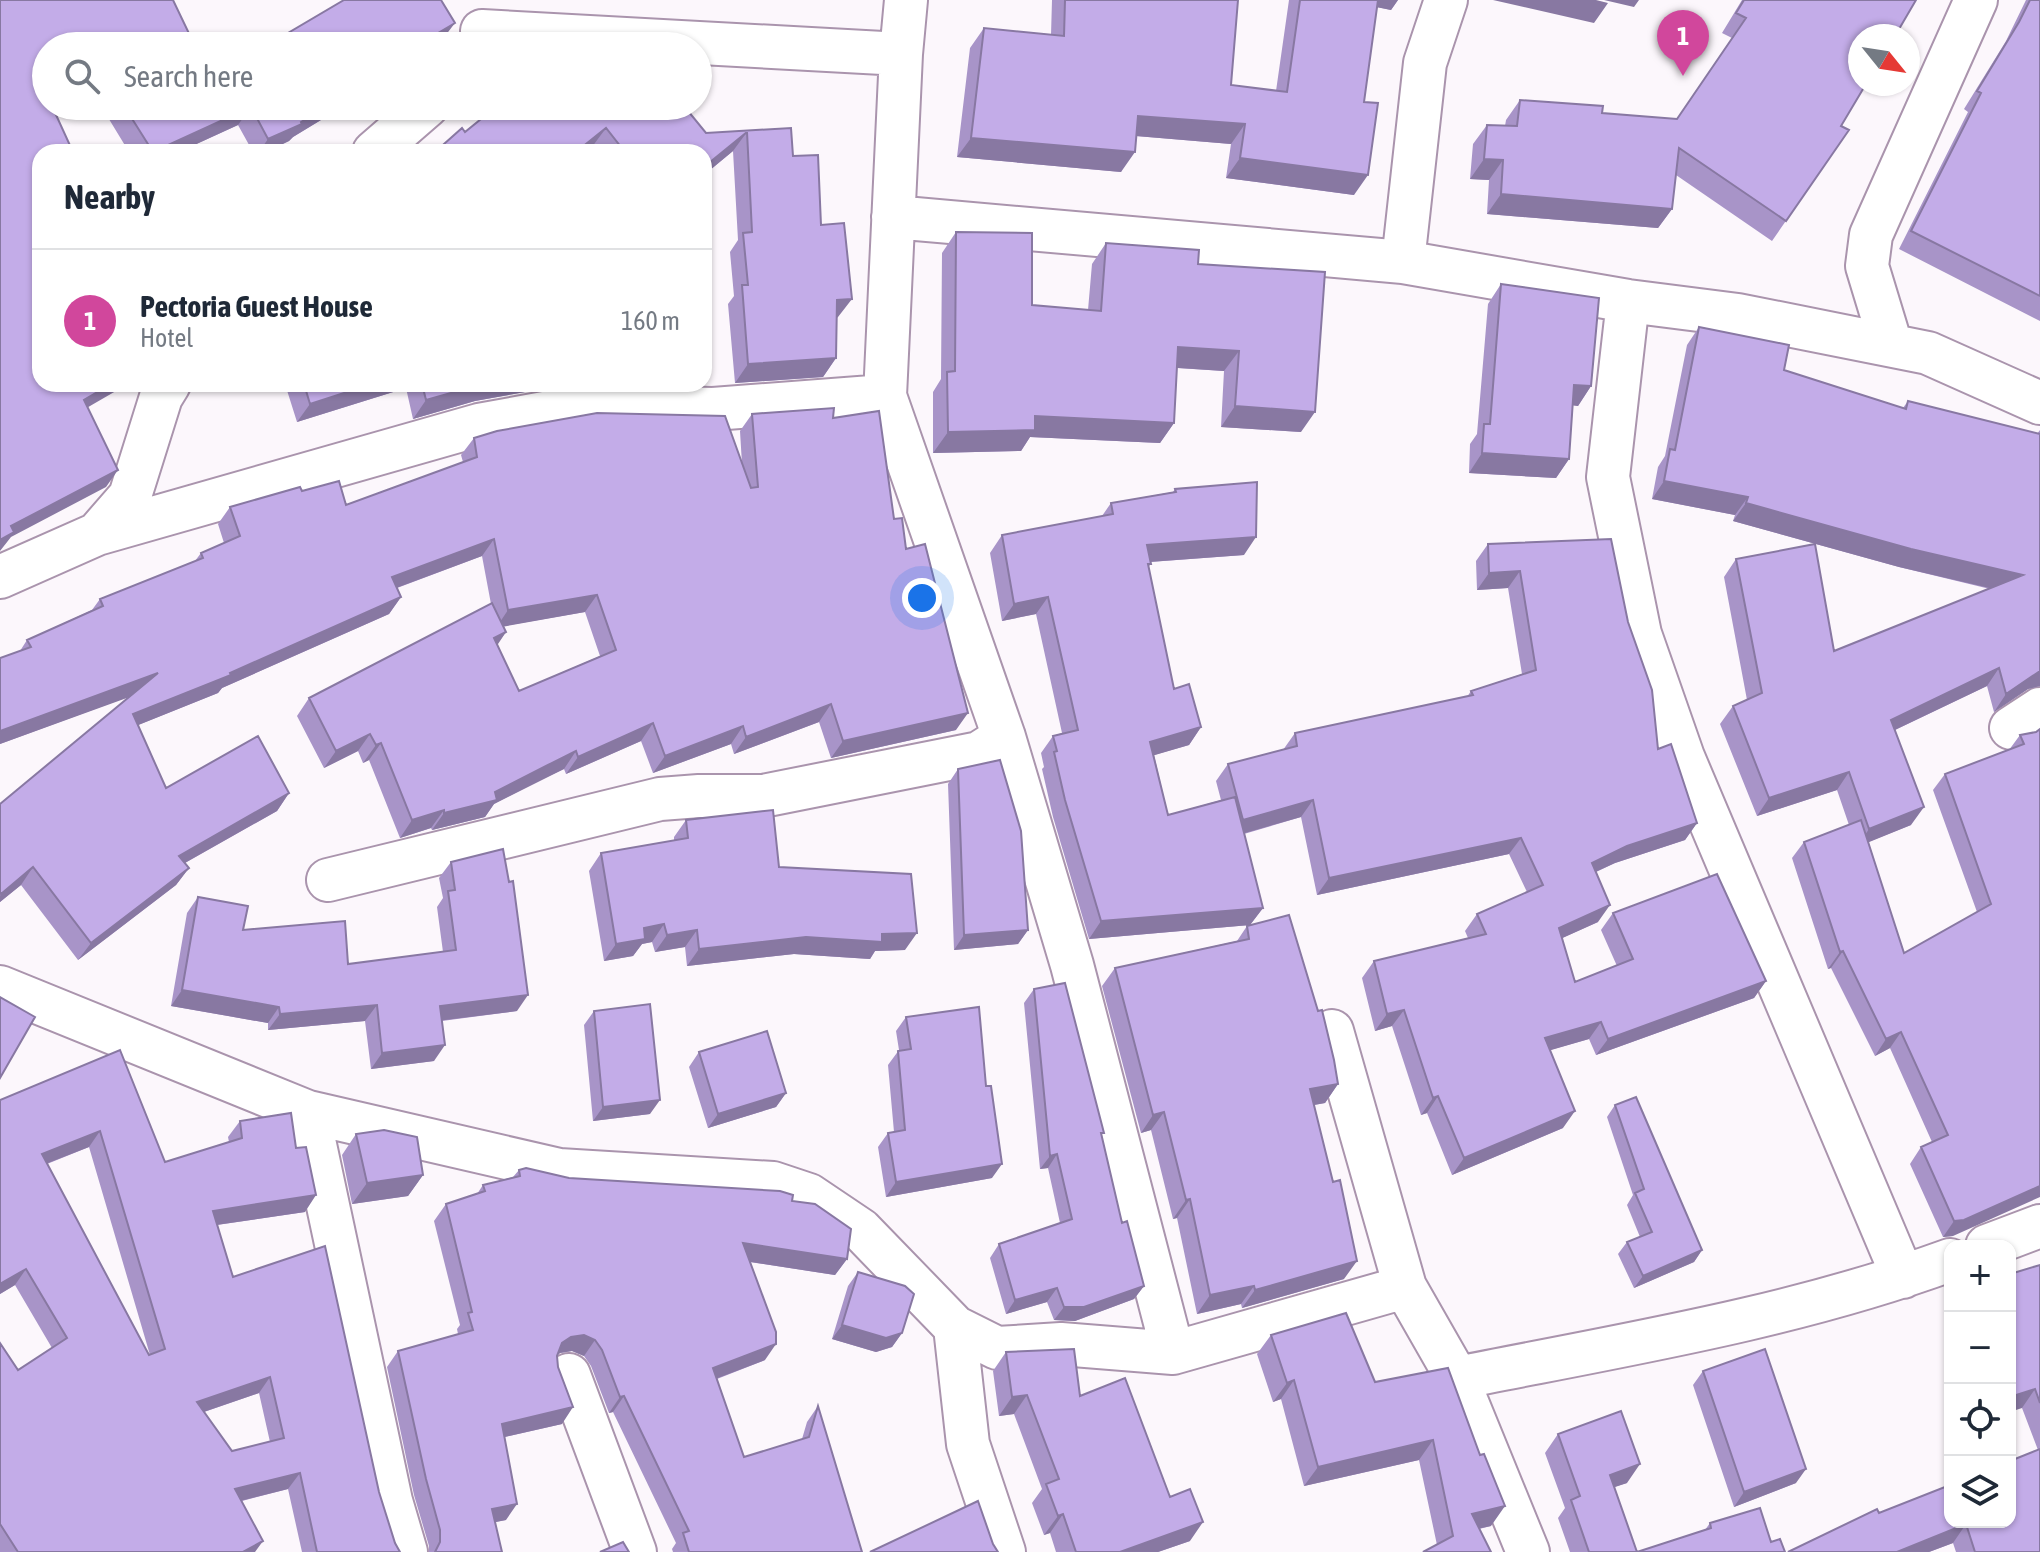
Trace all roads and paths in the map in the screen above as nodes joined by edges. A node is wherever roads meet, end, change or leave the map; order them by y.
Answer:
1 (906, 0) edge
2 (1446, 0) edge
3 (1976, 0) edge
4 (480, 26) edge
5 (570, 32) edge
6 (712, 41) edge
7 (901, 54) junction
8 (411, 120) edge
9 (383, 144) edge
10 (893, 217) junction
11 (1403, 262) junction
12 (1628, 301) junction
13 (1891, 345) junction
14 (164, 392) edge
15 (885, 396) junction
16 (2040, 403) edge
17 (97, 534) junction
18 (0, 577) edge
19 (1004, 737) junction
20 (328, 880) dead end
21 (0, 987) edge
22 (1332, 1031) dead end
23 (308, 1112) junction
24 (2040, 1226) edge
25 (2003, 1240) edge
26 (1944, 1262) edge
27 (1903, 1277) junction
28 (1405, 1287) junction
29 (955, 1327) junction
30 (1173, 1353) junction
31 (569, 1375) dead end
32 (1457, 1378) junction
33 (406, 1552) edge
34 (635, 1552) edge
35 (1004, 1552) edge
36 (1528, 1552) edge

1 - 7 street
2 - 11 street
3 - 13 street
4 - 5 street
6 - 7 street
7 - 10 street
8 - 9 street
10 - 11 street
10 - 15 street
11 - 12 street
12 - 13 street
12 - 27 street
13 - 16 street
14 - 17 street
15 - 17 street
15 - 19 street
17 - 18 street
19 - 20 street
19 - 30 street
21 - 23 street
22 - 28 street
23 - 29 street
23 - 33 street
24 - 25 street
26 - 27 street
27 - 32 street
28 - 30 street
28 - 32 street
29 - 30 street
29 - 35 street
31 - 34 street
32 - 36 street

